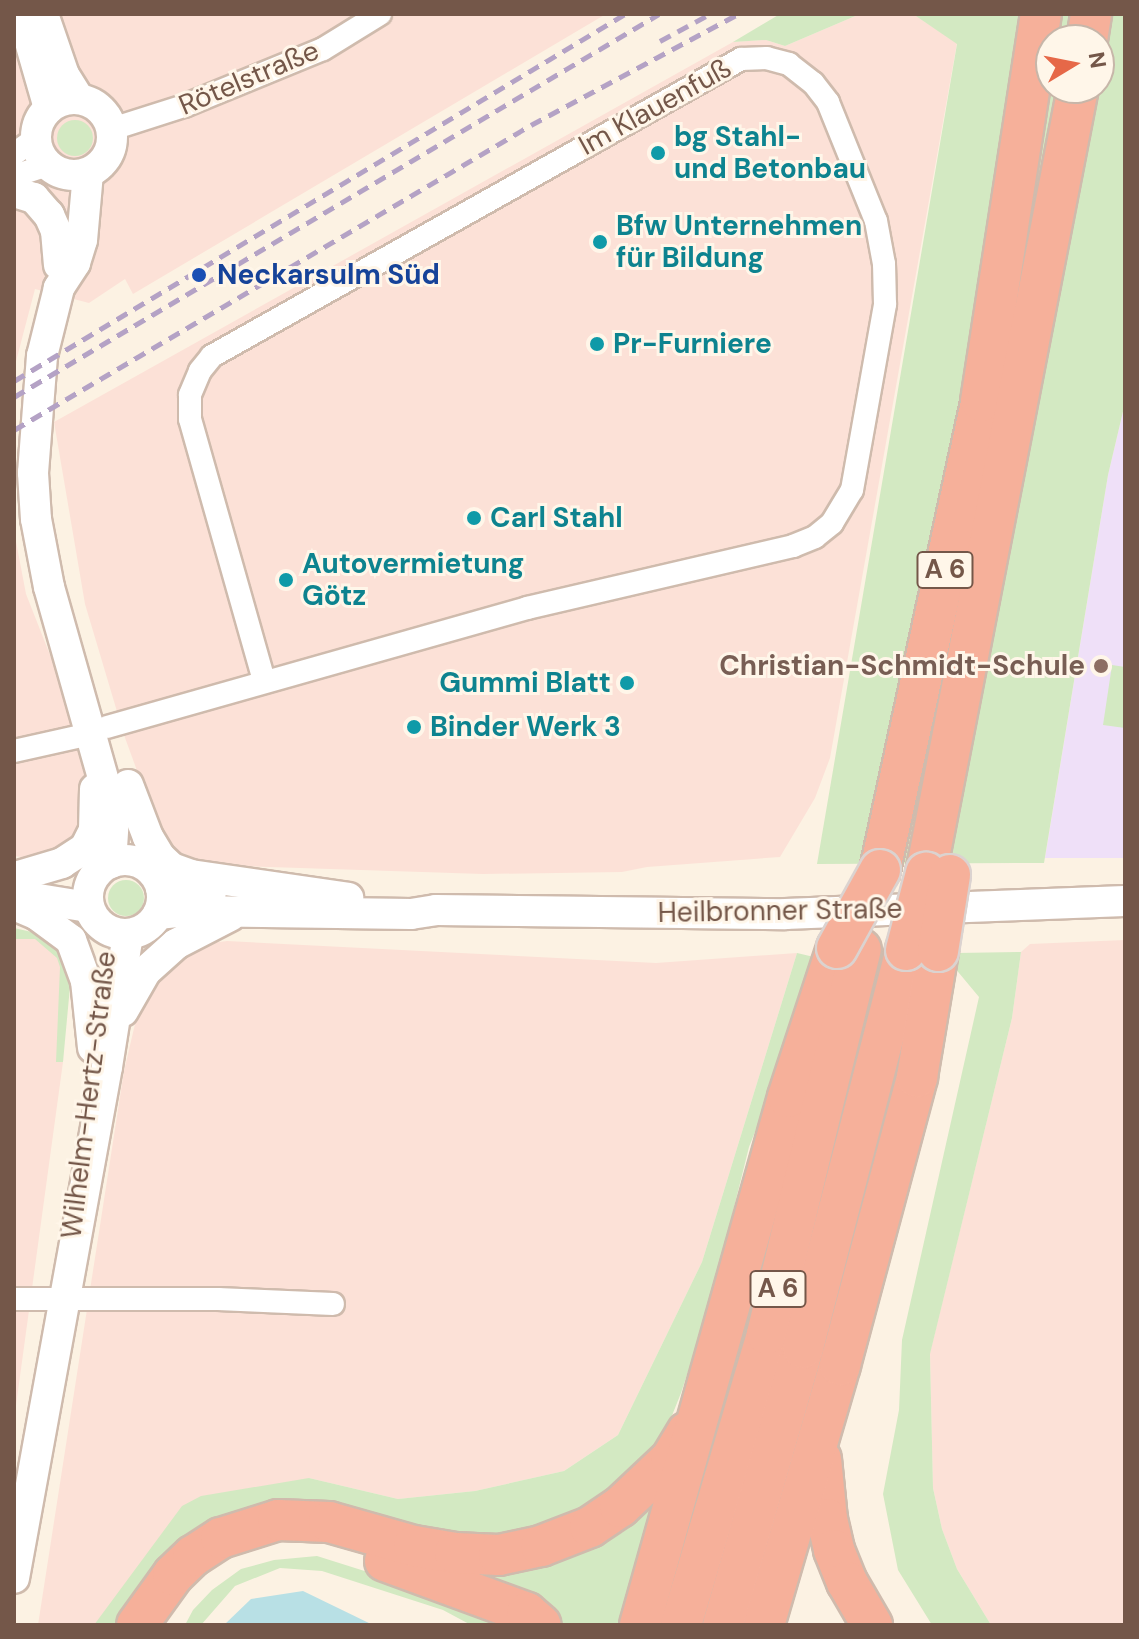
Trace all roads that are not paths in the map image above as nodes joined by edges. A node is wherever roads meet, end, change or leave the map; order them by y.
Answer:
1 (22, 14) edge
2 (43, 14) edge
3 (380, 14) edge
4 (1041, 14) edge
5 (79, 99) junction
6 (1075, 104) edge
7 (49, 108) junction
8 (112, 129) junction
9 (49, 161) edge
10 (14, 176) edge
11 (14, 192) edge
12 (59, 276) junction
13 (264, 680) junction
14 (97, 736) junction
15 (14, 751) edge
16 (128, 785) junction
17 (125, 863) junction
18 (14, 877) edge
19 (14, 895) edge
20 (89, 896) junction
21 (364, 900) junction
22 (160, 901) junction
23 (1125, 901) edge
24 (14, 905) edge
25 (436, 910) junction
26 (242, 911) junction
27 (118, 933) junction
28 (849, 949) junction
29 (922, 950) junction
30 (100, 1057) junction
31 (14, 1299) edge
32 (64, 1299) junction
33 (333, 1304) dead end
34 (708, 1384) junction
35 (819, 1438) junction
36 (14, 1578) edge
37 (137, 1625) edge
38 (169, 1625) edge
39 (541, 1625) edge
40 (640, 1625) edge
41 (681, 1625) edge
42 (723, 1625) edge
43 (764, 1625) edge
44 (872, 1625) edge

1 - 7 main road
2 - 5 main road
3 - 8 street, Rötelstraße
4 - 28 highway, A 6, bridge
5 - 7 main road
5 - 8 main road
6 - 29 highway, A 6, bridge
7 - 9 main road
8 - 9 main road
9 - 10 street
9 - 12 main road
11 - 12 main road
12 - 14 main road
13 - 13 street, Im Klauenfuß
13 - 14 street, Im Klauenfuß
14 - 15 street, Im Klauenfuß
14 - 16 main road
14 - 17 main road
14 - 18 main road
16 - 17 main road
16 - 21 main road
17 - 20 main road
17 - 22 main road
18 - 20 main road
19 - 20 main road
20 - 27 main road
21 - 22 main road, Heilbronner Straße
21 - 25 main road, Heilbronner Straße
22 - 26 main road, Heilbronner Straße
22 - 27 main road
23 - 25 main road, Heilbronner Straße
24 - 30 main road
25 - 26 main road, Heilbronner Straße
26 - 30 main road
27 - 30 main road, Wilhelm-Hertz-Straße
28 - 34 highway
28 - 41 highway, A 6
29 - 35 highway
29 - 42 highway, A 6
30 - 32 main road, Wilhelm-Hertz-Straße
31 - 32 street
32 - 33 street
32 - 36 main road, Wilhelm-Hertz-Straße
34 - 37 highway
34 - 40 highway
35 - 43 highway
35 - 44 highway
38 - 39 highway

